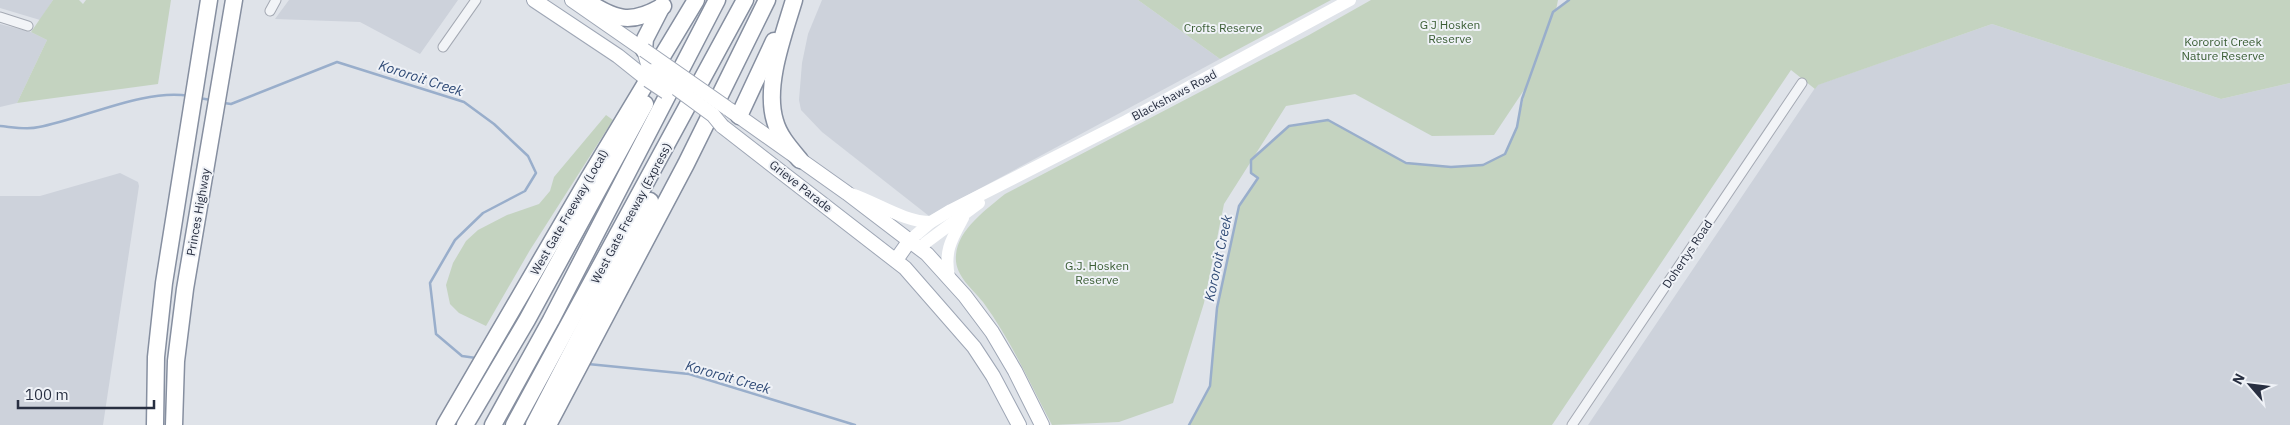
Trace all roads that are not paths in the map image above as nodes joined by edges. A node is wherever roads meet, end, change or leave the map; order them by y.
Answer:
1 (209, 0) edge
2 (234, 0) edge
3 (276, 0) edge
4 (476, 0) edge
5 (534, 0) edge
6 (572, 0) edge
7 (584, 0) edge
8 (696, 0) edge
9 (717, 0) edge
10 (745, 0) edge
11 (767, 0) edge
12 (793, 0) edge
13 (1350, 0) edge
14 (664, 3) edge
15 (270, 11) dead end
16 (0, 18) edge
17 (685, 22) junction
18 (28, 26) dead end
19 (443, 47) dead end
20 (644, 50) junction
21 (650, 76) junction
22 (1802, 83) dead end
23 (733, 112) junction
24 (722, 126) junction
25 (800, 160) junction
26 (996, 188) junction
27 (848, 193) junction
28 (966, 213) junction
29 (931, 222) junction
30 (915, 243) junction
31 (896, 260) junction
32 (949, 276) junction
33 (586, 323) junction
34 (174, 408) junction
35 (550, 409) junction
36 (1017, 421) edge
37 (155, 422) edge
38 (1040, 422) edge
39 (174, 425) edge
40 (445, 425) edge
41 (465, 425) edge
42 (493, 425) edge
43 (514, 425) edge
44 (534, 425) edge
45 (548, 425) edge
46 (1572, 425) edge

1 - 37 highway, Princes Highway
2 - 34 highway, Princes Highway
3 - 15 street
4 - 19 street
5 - 21 main road, Grieve Parade
6 - 20 main road, Grieve Parade
7 - 14 highway
8 - 17 highway, West Gate Freeway (Local)
9 - 42 highway, West Gate Freeway (Express)
10 - 33 highway, West Gate Freeway (Express)
11 - 33 highway
12 - 23 highway
12 - 25 highway
13 - 26 main road, Blackshaws Road
14 - 20 highway
16 - 18 street
17 - 40 highway, West Gate Freeway (Local)
17 - 41 highway
20 - 21 main road
20 - 23 main road, Grieve Parade, bridge
21 - 24 main road, Grieve Parade, bridge
22 - 46 street, Dohertys Road
23 - 24 main road
23 - 25 main road, Grieve Parade
24 - 31 main road, Grieve Parade
25 - 27 main road, Grieve Parade
26 - 28 main road, Blackshaws Road
26 - 29 main road, Blackshaws Road
27 - 29 main road
27 - 30 main road, Grieve Parade
28 - 30 main road, Blackshaws Road
28 - 32 main road
29 - 30 main road, Blackshaws Road
30 - 31 main road
30 - 32 main road, Grieve Parade
31 - 36 main road, Grieve Parade
32 - 38 main road, Grieve Parade
33 - 35 highway
33 - 43 highway, West Gate Freeway (Express)
34 - 37 highway
34 - 39 highway, Princes Highway
35 - 44 highway
35 - 45 highway

